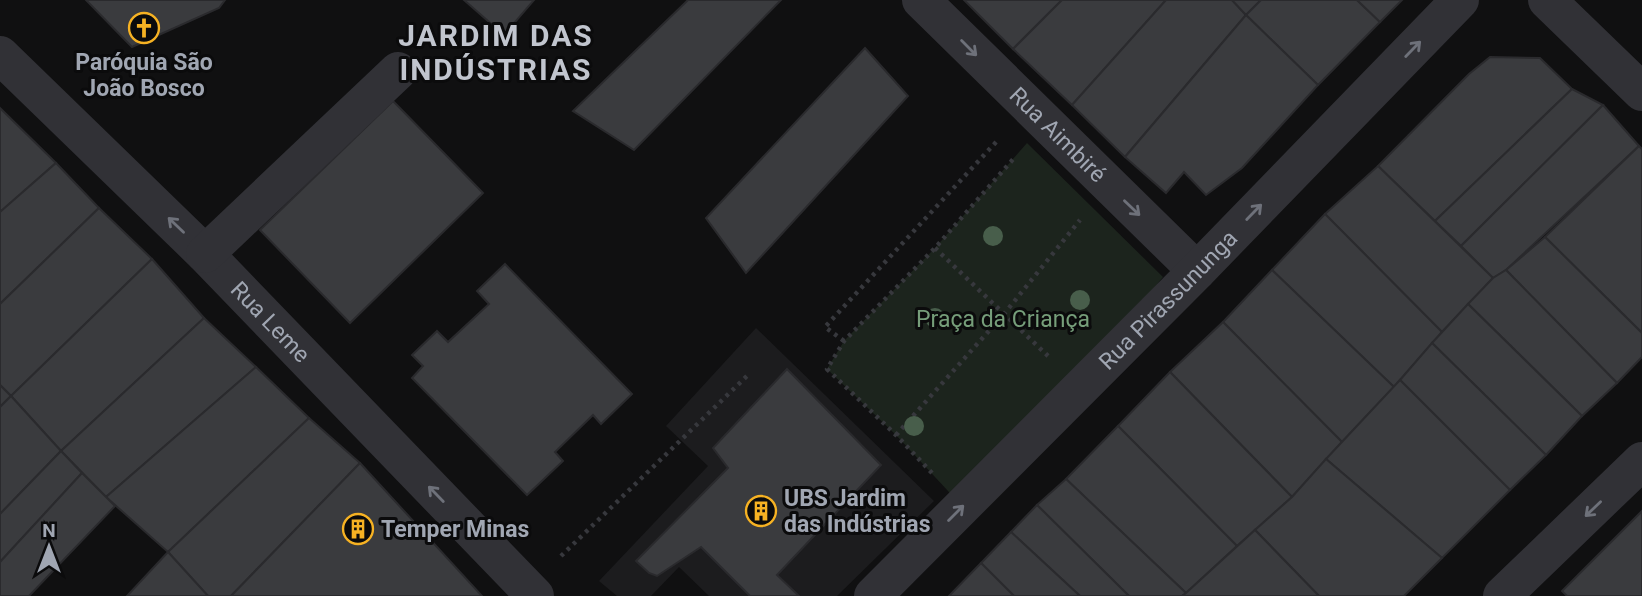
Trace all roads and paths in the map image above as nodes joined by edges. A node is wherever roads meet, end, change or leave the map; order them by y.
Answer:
1 (921, 0) edge
2 (1460, 0) edge
3 (1555, 3) edge
4 (0, 55) edge
5 (398, 71) dead end
6 (1642, 92) edge
7 (1029, 108) junction
8 (1018, 153) dead end
9 (1083, 217) dead end
10 (935, 248) junction
11 (205, 254) junction
12 (1197, 271) junction
13 (1004, 314) junction
14 (844, 341) junction
15 (1049, 357) dead end
16 (747, 376) dead end
17 (896, 435) junction
18 (1642, 461) edge
19 (933, 475) dead end
20 (531, 592) edge
21 (873, 596) edge
22 (1502, 596) edge

1 -> 7 street, Rua Aimbiré
12 -> 2 street, Rua Pirassununga
3 - 6 street
11 -> 4 street, Rua Leme
5 - 11 street
7 -> 12 street, Rua Aimbiré
7 - 14 path
8 - 10 path
9 - 13 path
10 - 13 path
10 - 14 path
20 -> 11 street, Rua Leme
21 -> 12 street, Rua Pirassununga
13 - 15 path
13 - 17 path
14 - 17 path
16 - 20 path
17 - 19 path
18 -> 22 street

